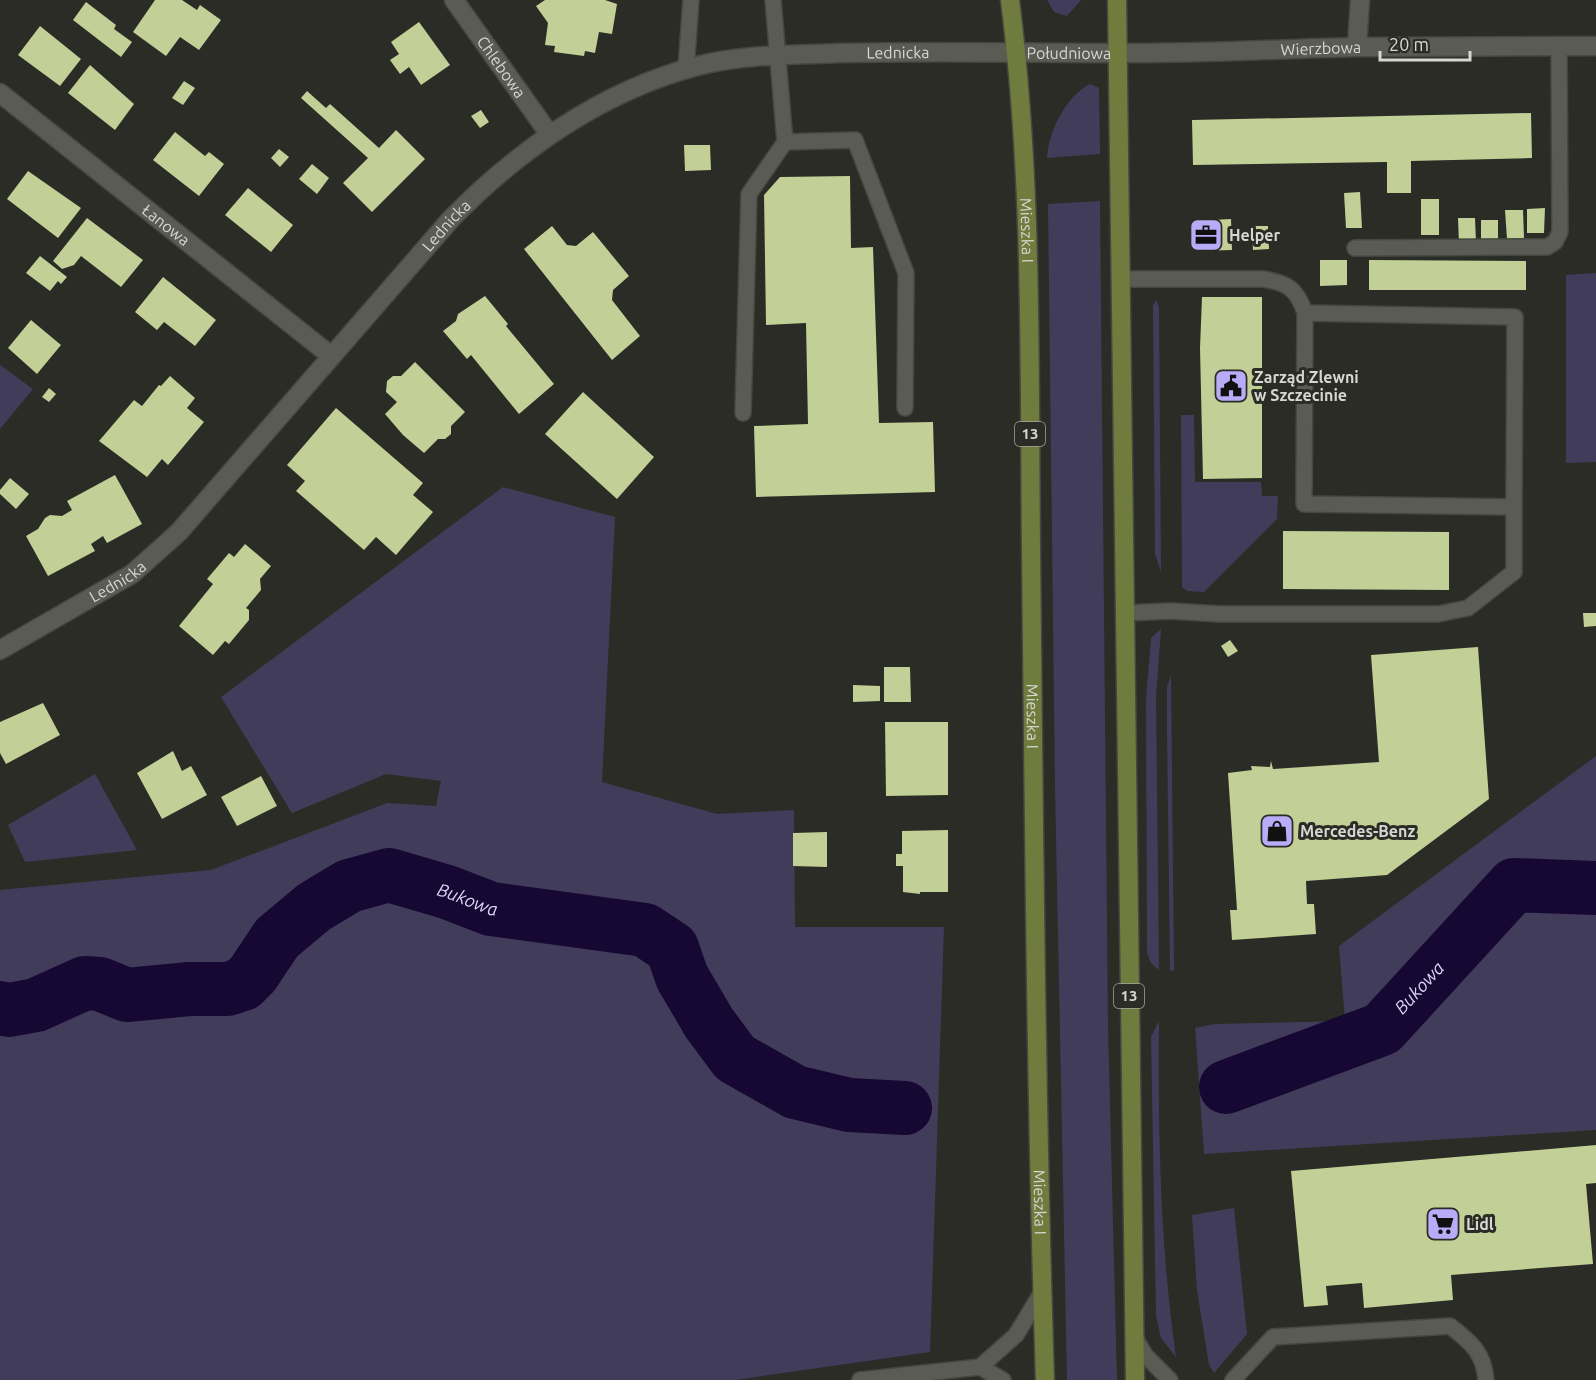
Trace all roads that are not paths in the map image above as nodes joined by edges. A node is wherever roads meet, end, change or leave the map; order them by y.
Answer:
1 (454, 0) edge
2 (691, 0) edge
3 (772, 0) edge
4 (1010, 0) edge
5 (1117, 0) edge
6 (1360, 0) edge
7 (1559, 46) junction
8 (1596, 46) edge
9 (1357, 47) junction
10 (1017, 51) junction
11 (1118, 54) junction
12 (777, 55) junction
13 (686, 69) junction
14 (0, 93) edge
15 (550, 135) junction
16 (785, 142) junction
17 (1355, 248) dead end
18 (1120, 279) junction
19 (1305, 313) junction
20 (330, 355) junction
21 (905, 408) dead end
22 (744, 413) dead end
23 (1514, 507) junction
24 (1125, 613) junction
25 (0, 650) edge
26 (1042, 1292) junction
27 (1134, 1336) junction
28 (980, 1367) junction
29 (860, 1380) edge
30 (1003, 1380) edge
31 (1045, 1380) edge
32 (1135, 1380) edge
33 (1170, 1380) edge
34 (1233, 1380) edge
35 (1486, 1380) edge

1 - 15 street, Chlebowa
2 - 13 lane
3 - 12 lane
4 - 10 main road, Południowa / 13
5 - 11 main road, Południowa / 13
6 - 9 street
7 - 8 street, Wierzbowa
7 - 9 street, Wierzbowa
7 - 17 lane
9 - 11 street, Wierzbowa
10 - 11 street, Południowa
10 - 12 street, Lednicka
10 - 26 main road, Mieszka I / 13
11 - 18 main road, 13
12 - 13 street, Lednicka
12 - 16 lane
13 - 15 street, Lednicka
14 - 20 street, Łanowa
15 - 20 street, Lednicka
16 - 21 lane
16 - 22 lane
18 - 19 lane
18 - 24 main road, 13
19 - 23 lane
19 - 23 lane
20 - 25 street, Lednicka
23 - 24 lane
24 - 27 main road, 13
26 - 28 lane
26 - 31 main road, Mieszka I / 13
27 - 32 main road, 13
27 - 33 lane
28 - 29 lane
28 - 30 lane
34 - 35 lane

